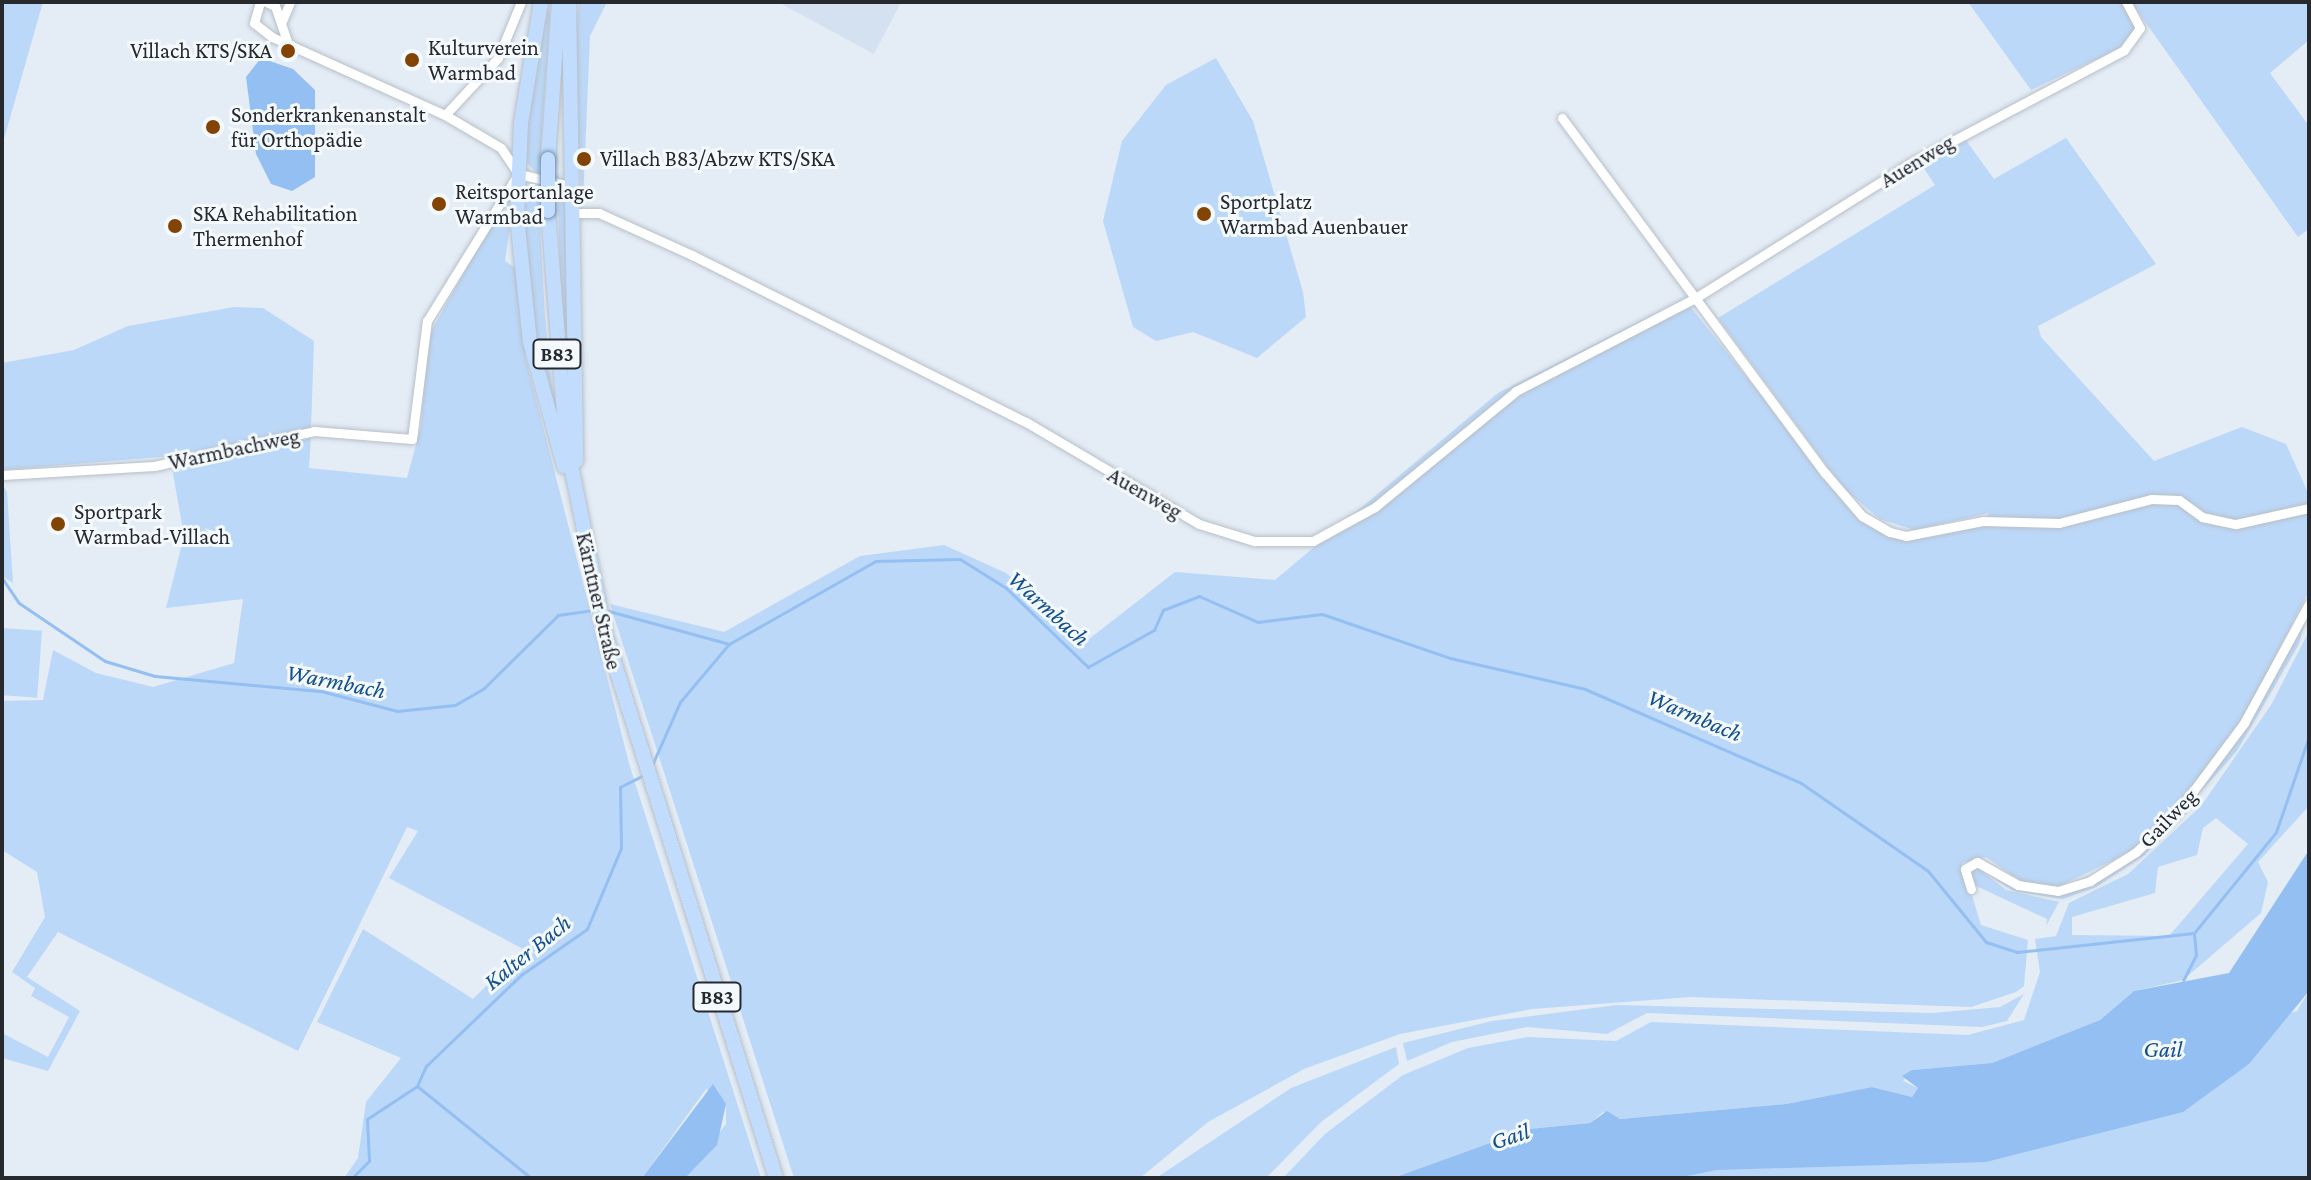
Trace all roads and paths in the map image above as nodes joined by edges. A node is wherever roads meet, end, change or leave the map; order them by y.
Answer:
1 (260, 2) edge
2 (266, 2) edge
3 (290, 2) edge
4 (521, 2) edge
5 (541, 2) edge
6 (559, 2) edge
7 (569, 2) edge
8 (2126, 2) edge
9 (282, 21) junction
10 (288, 44) junction
11 (445, 115) junction
12 (1562, 118) dead end
13 (519, 174) junction
14 (574, 187) junction
15 (575, 213) junction
16 (1697, 297) junction
17 (2, 475) edge
18 (575, 496) junction
19 (2309, 508) edge
20 (2309, 604) edge
21 (1971, 889) dead end
22 (776, 1178) edge

1 - 10 street
2 - 9 street
3 - 9 street
4 - 11 street
5 - 13 main road
6 - 18 main road, Kärntner Straße / B83, bridge
7 - 14 main road
8 - 16 street, Auenweg
9 - 10 street
10 - 11 street
11 - 13 street
12 - 16 street
13 - 14 street
13 - 17 street, Warmbachweg
13 - 18 main road
14 - 15 main road
15 - 16 street, Auenweg
15 - 18 main road
16 - 19 street
18 - 22 main road, Kärntner Straße / B83
20 - 21 street, Gailweg

